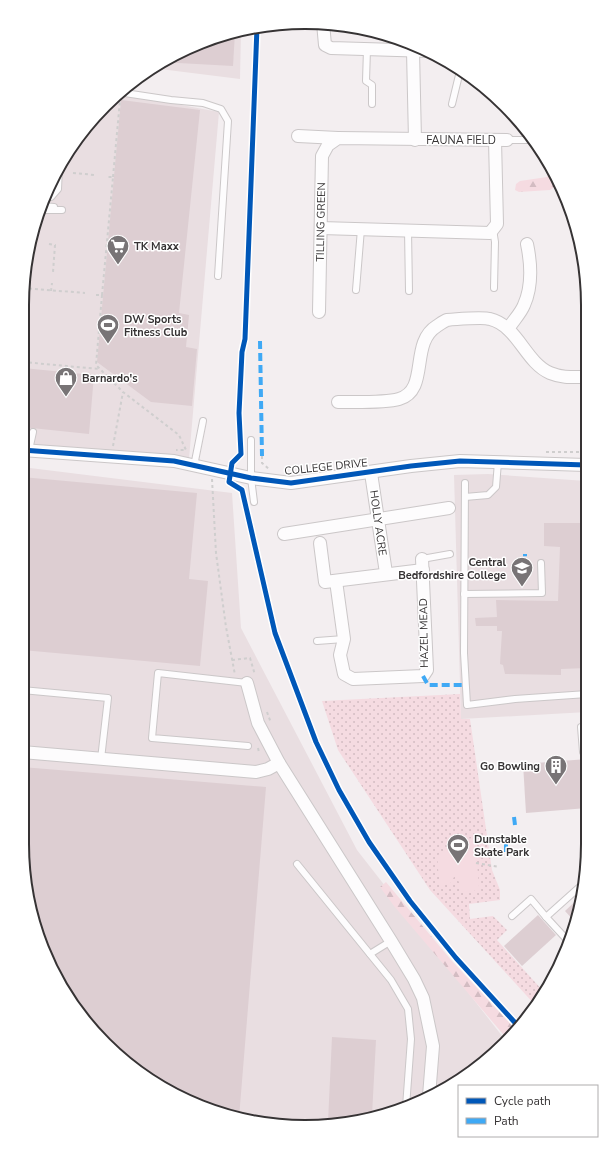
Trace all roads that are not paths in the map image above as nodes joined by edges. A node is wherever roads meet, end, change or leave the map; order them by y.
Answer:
1 (324, 30) edge
2 (367, 49) junction
3 (413, 51) joint
4 (459, 76) edge
5 (128, 93) edge
6 (372, 104) dead end
7 (452, 104) dead end
8 (298, 136) dead end
9 (338, 138) junction
10 (415, 140) junction
11 (501, 140) junction
12 (526, 140) edge
13 (58, 181) edge
14 (52, 195) edge
15 (47, 207) edge
16 (46, 210) edge
17 (321, 228) junction
18 (362, 229) junction
19 (493, 229) junction
20 (408, 230) junction
21 (527, 244) dead end
22 (218, 276) dead end
23 (494, 288) dead end
24 (356, 290) dead end
25 (409, 291) dead end
26 (319, 312) dead end
27 (508, 328) junction
28 (581, 377) edge
29 (338, 402) dead end
30 (203, 421) dead end
31 (33, 432) dead end
32 (251, 440) dead end
33 (29, 442) edge
34 (29, 450) edge
35 (498, 462) junction
36 (581, 465) edge
37 (194, 466) junction
38 (371, 473) junction
39 (251, 478) junction
40 (465, 483) dead end
41 (465, 497) junction
42 (254, 502) dead end
43 (449, 508) dead end
44 (377, 519) junction
45 (284, 534) dead end
46 (320, 543) dead end
47 (450, 554) dead end
48 (541, 563) dead end
49 (422, 564) junction
50 (386, 573) junction
51 (336, 581) junction
52 (464, 594) junction
53 (344, 639) junction
54 (317, 641) dead end
55 (247, 682) joint
56 (29, 691) edge
57 (581, 694) edge
58 (248, 746) dead end
59 (29, 753) edge
60 (102, 759) junction
61 (279, 763) junction
62 (296, 864) dead end
63 (578, 889) edge
64 (512, 916) dead end
65 (546, 916) junction
66 (565, 937) edge
67 (391, 941) junction
68 (370, 954) junction
69 (429, 1091) edge
70 (406, 1101) edge

1 - 2 street
2 - 3 street
2 - 6 lane
3 - 10 street
4 - 7 lane
5 - 22 lane
8 - 9 street
9 - 10 street
9 - 17 street, TILLING GREEN
10 - 11 street, FAUNA FIELD
11 - 12 lane
11 - 19 street
13 - 14 lane
15 - 16 lane
17 - 18 street
17 - 26 street, TILLING GREEN
18 - 20 street
18 - 24 lane
19 - 20 street
19 - 23 lane
20 - 25 lane
21 - 27 street
27 - 28 street
27 - 29 street
30 - 37 lane
31 - 33 lane
32 - 39 lane
34 - 37 street, COLLEGE DRIVE
35 - 36 street, COLLEGE DRIVE
35 - 38 street, COLLEGE DRIVE
35 - 41 lane
37 - 39 street, COLLEGE DRIVE
38 - 39 street, COLLEGE DRIVE
38 - 44 street, HOLLY ACRE
39 - 42 lane
40 - 41 lane
41 - 52 lane
43 - 44 street
44 - 45 street
44 - 50 street, HOLLY ACRE
46 - 51 street
47 - 49 lane
48 - 52 lane
49 - 50 street
49 - 53 street, HAZEL MEAD
50 - 51 street
51 - 53 street, HAZEL MEAD
52 - 57 lane
53 - 54 lane
55 - 58 lane
55 - 61 street
56 - 60 lane
59 - 60 street
60 - 61 street
61 - 67 street
62 - 68 lane
63 - 65 lane
64 - 65 lane
65 - 66 lane
67 - 68 lane
67 - 69 street
68 - 70 lane

